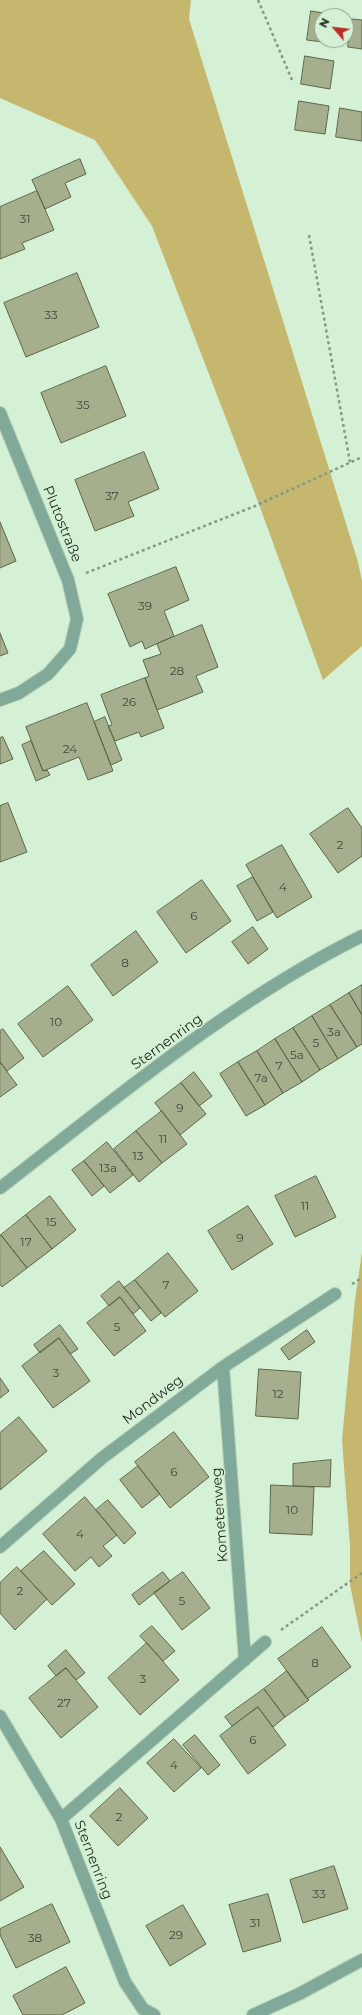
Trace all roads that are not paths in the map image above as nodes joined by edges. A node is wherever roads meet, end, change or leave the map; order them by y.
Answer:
1 (0, 413) edge
2 (0, 700) edge
3 (362, 936) edge
4 (0, 1188) edge
5 (335, 1294) dead end
6 (223, 1367) junction
7 (0, 1547) edge
8 (265, 1642) road end
9 (245, 1660) junction
10 (0, 1716) edge
11 (61, 1819) junction
12 (362, 1960) edge
13 (154, 2015) edge
14 (253, 2015) edge

1 - 2 street, Plutostraße
3 - 4 street, Sternenring
5 - 6 street, Mondweg
6 - 7 street, Mondweg
6 - 9 street, Kometenweg
8 - 9 street
9 - 11 street
10 - 11 street, Sternenring
11 - 13 street, Sternenring
12 - 14 street

